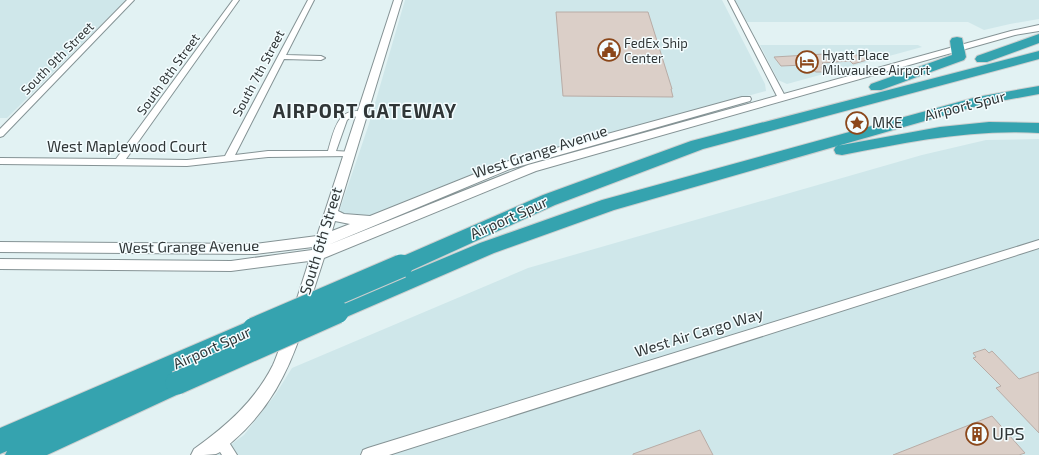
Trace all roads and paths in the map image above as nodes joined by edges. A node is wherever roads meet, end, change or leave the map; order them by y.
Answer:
1 (131, 0) edge
2 (236, 0) edge
3 (311, 0) edge
4 (398, 0) edge
5 (731, 0) edge
6 (1039, 22) edge
7 (1039, 28) edge
8 (1039, 38) edge
9 (958, 45) junction
10 (1039, 55) edge
11 (281, 58) junction
12 (321, 58) dead end
13 (1039, 90) edge
14 (780, 94) junction
15 (855, 96) junction
16 (361, 114) junction
17 (1039, 128) edge
18 (0, 134) edge
19 (697, 145) junction
20 (331, 154) junction
21 (349, 154) junction
22 (557, 156) junction
23 (228, 159) junction
24 (0, 161) edge
25 (119, 162) junction
26 (719, 175) junction
27 (330, 213) junction
28 (377, 219) junction
29 (1039, 244) edge
30 (0, 247) edge
31 (65, 248) junction
32 (319, 248) junction
33 (238, 249) junction
34 (0, 264) edge
35 (53, 265) junction
36 (231, 266) junction
37 (0, 441) edge
38 (225, 448) edge
39 (18, 455) edge
40 (200, 455) edge
41 (368, 455) edge

1 - 18 street, South 9th Street
2 - 25 street, South 8th Street
3 - 11 street, South 7th Street
4 - 16 street, South 6th Street
5 - 14 street
6 - 9 street, West Grange Avenue
7 - 9 street, West Grange Avenue
8 - 15 highway
9 - 14 street, West Grange Avenue
9 - 15 highway
10 - 19 highway, Airport Spur
11 - 12 street
11 - 23 street, South 7th Street
13 - 26 highway, Airport Spur
14 - 22 street, West Grange Avenue
15 - 19 highway
16 - 20 street
16 - 21 street, South 6th Street
17 - 26 highway
19 - 37 highway, Airport Spur, bridge
20 - 21 street, West Maplewood Court
20 - 23 street, West Maplewood Court
21 - 27 street, South 6th Street
22 - 28 street, West Grange Avenue
22 - 32 street, West Grange Avenue
23 - 25 street, West Maplewood Court
24 - 25 street, West Maplewood Court
26 - 39 highway, Airport Spur, bridge
27 - 28 street
27 - 32 street, South 6th Street
28 - 32 street, West Grange Avenue
29 - 41 street, West Air Cargo Way
30 - 31 street, West Grange Avenue
31 - 33 street, West Grange Avenue
31 - 35 street
32 - 33 street, West Grange Avenue
32 - 36 street, West Grange Avenue
32 - 38 street, South 6th Street
33 - 36 street
34 - 35 street, West Grange Avenue
35 - 36 street, West Grange Avenue
38 - 40 street, South 6th Street

